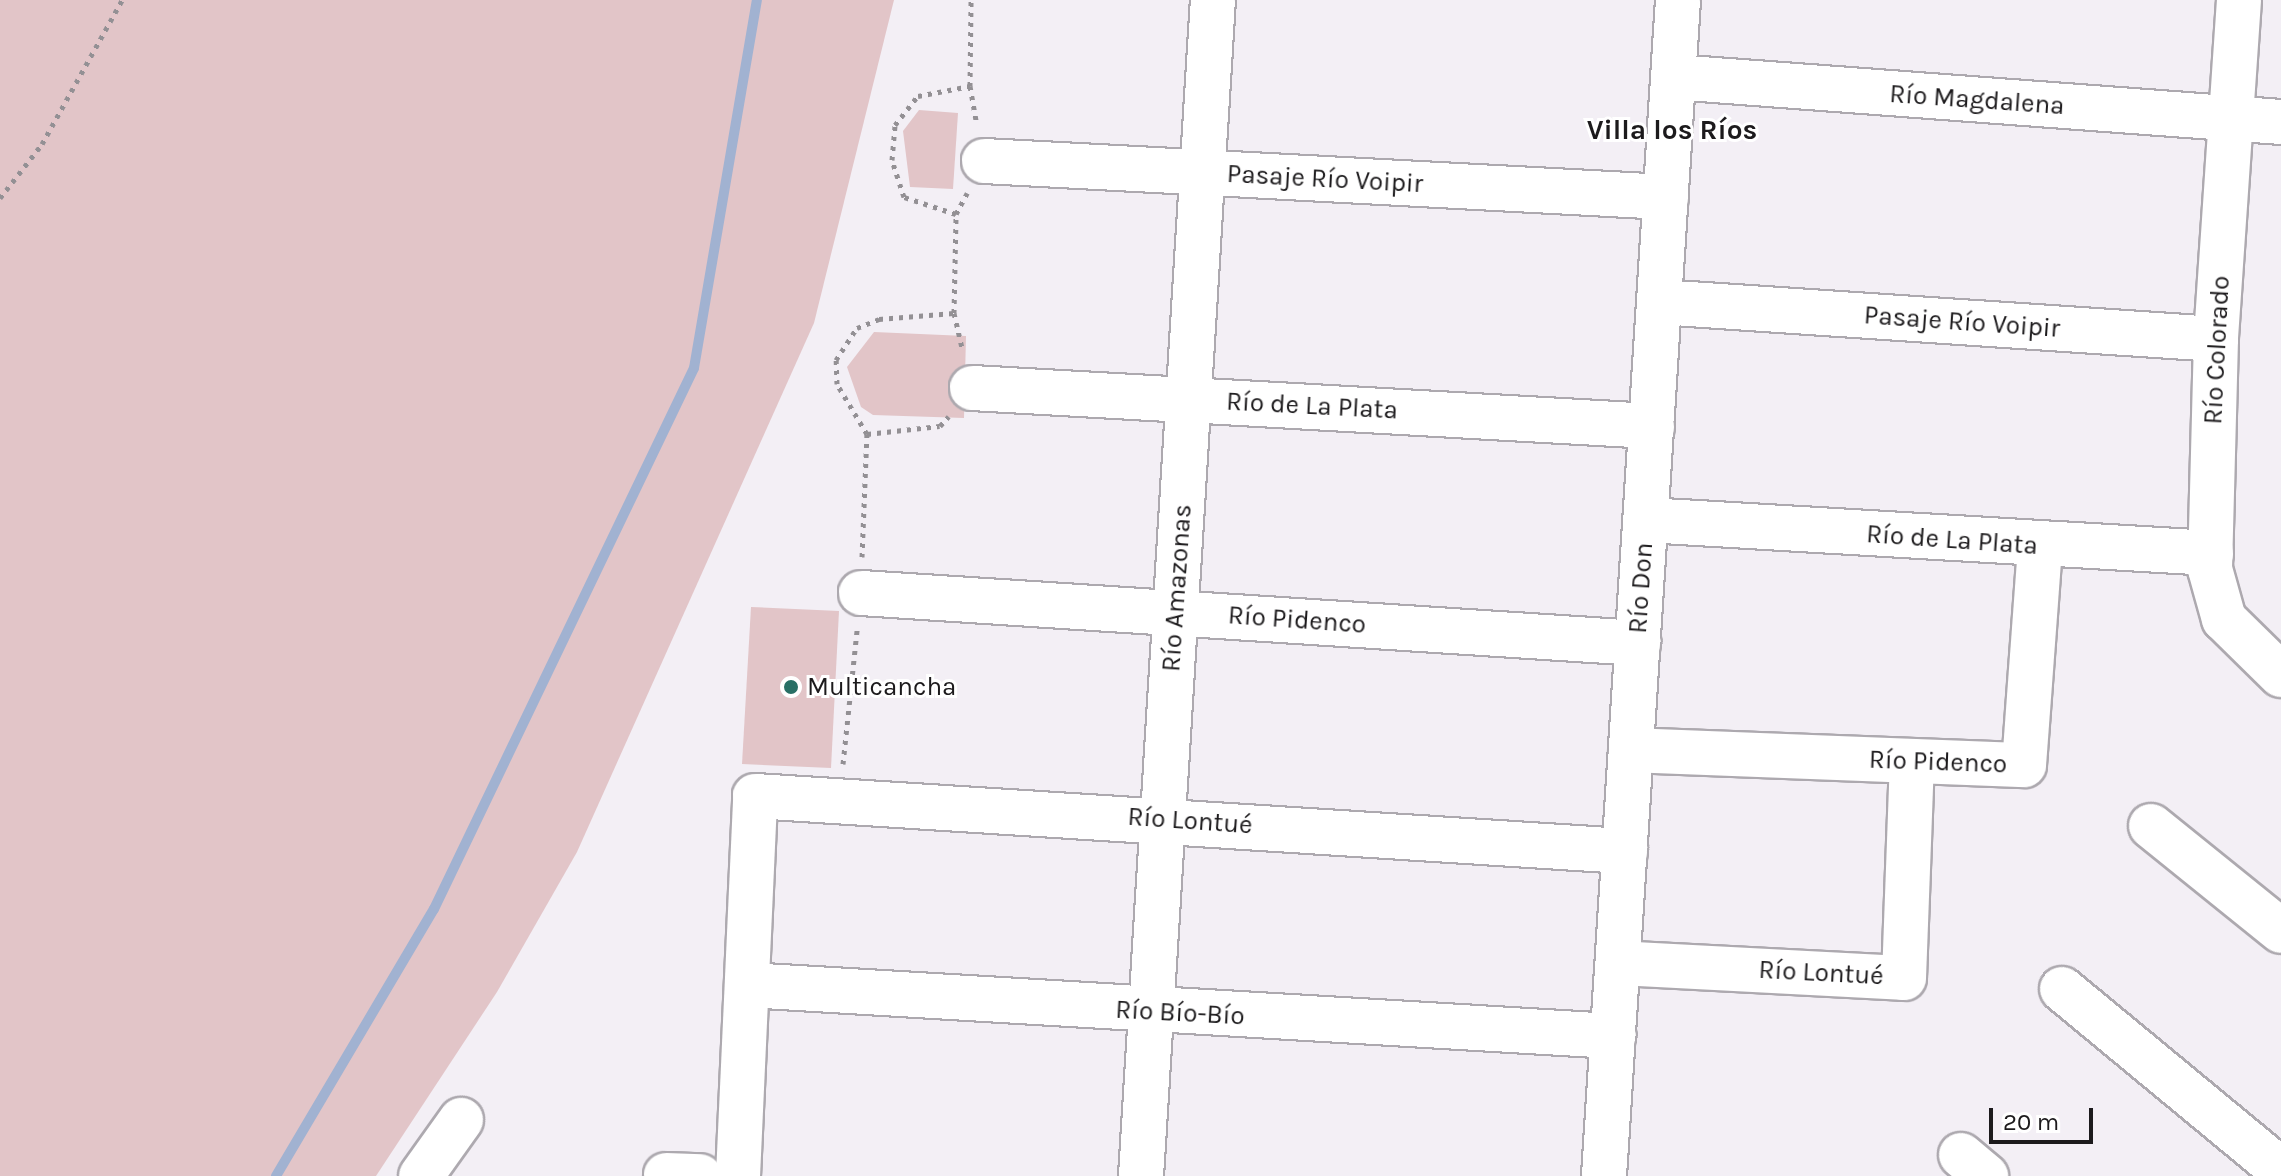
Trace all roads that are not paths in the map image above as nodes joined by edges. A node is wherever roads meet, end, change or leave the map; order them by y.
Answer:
1 (1213, 0) edge
2 (1678, 0) edge
3 (2239, 0) edge
4 (1674, 77) junction
5 (2232, 118) junction
6 (2281, 122) edge
7 (984, 161) dead end
8 (1202, 172) junction
9 (1666, 197) junction
10 (1659, 302) junction
11 (2216, 339) junction
12 (972, 388) road end
13 (1189, 399) junction
14 (1652, 426) junction
15 (1646, 520) junction
16 (2040, 545) junction
17 (2211, 553) junction
18 (861, 593) road end
19 (1176, 611) junction
20 (1638, 643) junction
21 (2281, 675) edge
22 (1631, 750) junction
23 (1912, 761) junction
24 (1163, 819) junction
25 (2151, 826) dead end
26 (1625, 851) junction
27 (2281, 931) edge
28 (1618, 963) junction
29 (747, 985) junction
30 (2062, 989) dead end
31 (1151, 1011) junction
32 (1613, 1036) junction
33 (461, 1120) dead end
34 (2281, 1170) edge
35 (421, 1176) edge
36 (738, 1176) edge
37 (1141, 1176) edge
38 (1604, 1176) edge

1 - 8 street, Río Amazonas
2 - 4 street, Río Don
3 - 5 street, Río Colorado
4 - 5 street, Río Magdalena
4 - 9 street, Río Don
5 - 6 street, Río Magdalena
5 - 11 street, Río Colorado
7 - 8 street, Pasaje Río Voipir
8 - 9 street, Pasaje Río Voipir
8 - 13 street, Río Amazonas
9 - 10 street, Río Don
10 - 11 street, Pasaje Río Voipir
10 - 14 street, Río Don
11 - 17 street, Río Colorado
12 - 13 street, Río de La Plata
13 - 14 street, Río de La Plata
13 - 19 street, Río Amazonas
14 - 15 street, Río Don
15 - 16 street, Río de La Plata
15 - 20 street, Río Don
16 - 17 street, Río de La Plata
16 - 23 street, Río Pidenco
17 - 21 street, Río Colorado
18 - 19 street, Río Pidenco
19 - 20 street, Río Pidenco
19 - 24 street, Río Amazonas
20 - 22 street, Río Don
22 - 23 street, Río Pidenco
22 - 26 street, Río Don
23 - 28 street, Río Lontué
24 - 26 street, Río Lontué
24 - 29 street, Río Lontué
24 - 31 street, Río Amazonas
25 - 27 street
26 - 28 street, Río Don
28 - 32 street, Río Don
29 - 31 street, Río Bío-Bío
29 - 36 street
30 - 34 street
31 - 32 street, Río Bío-Bío
31 - 37 street, Río Amazonas
32 - 38 street, Río Don
33 - 35 street

